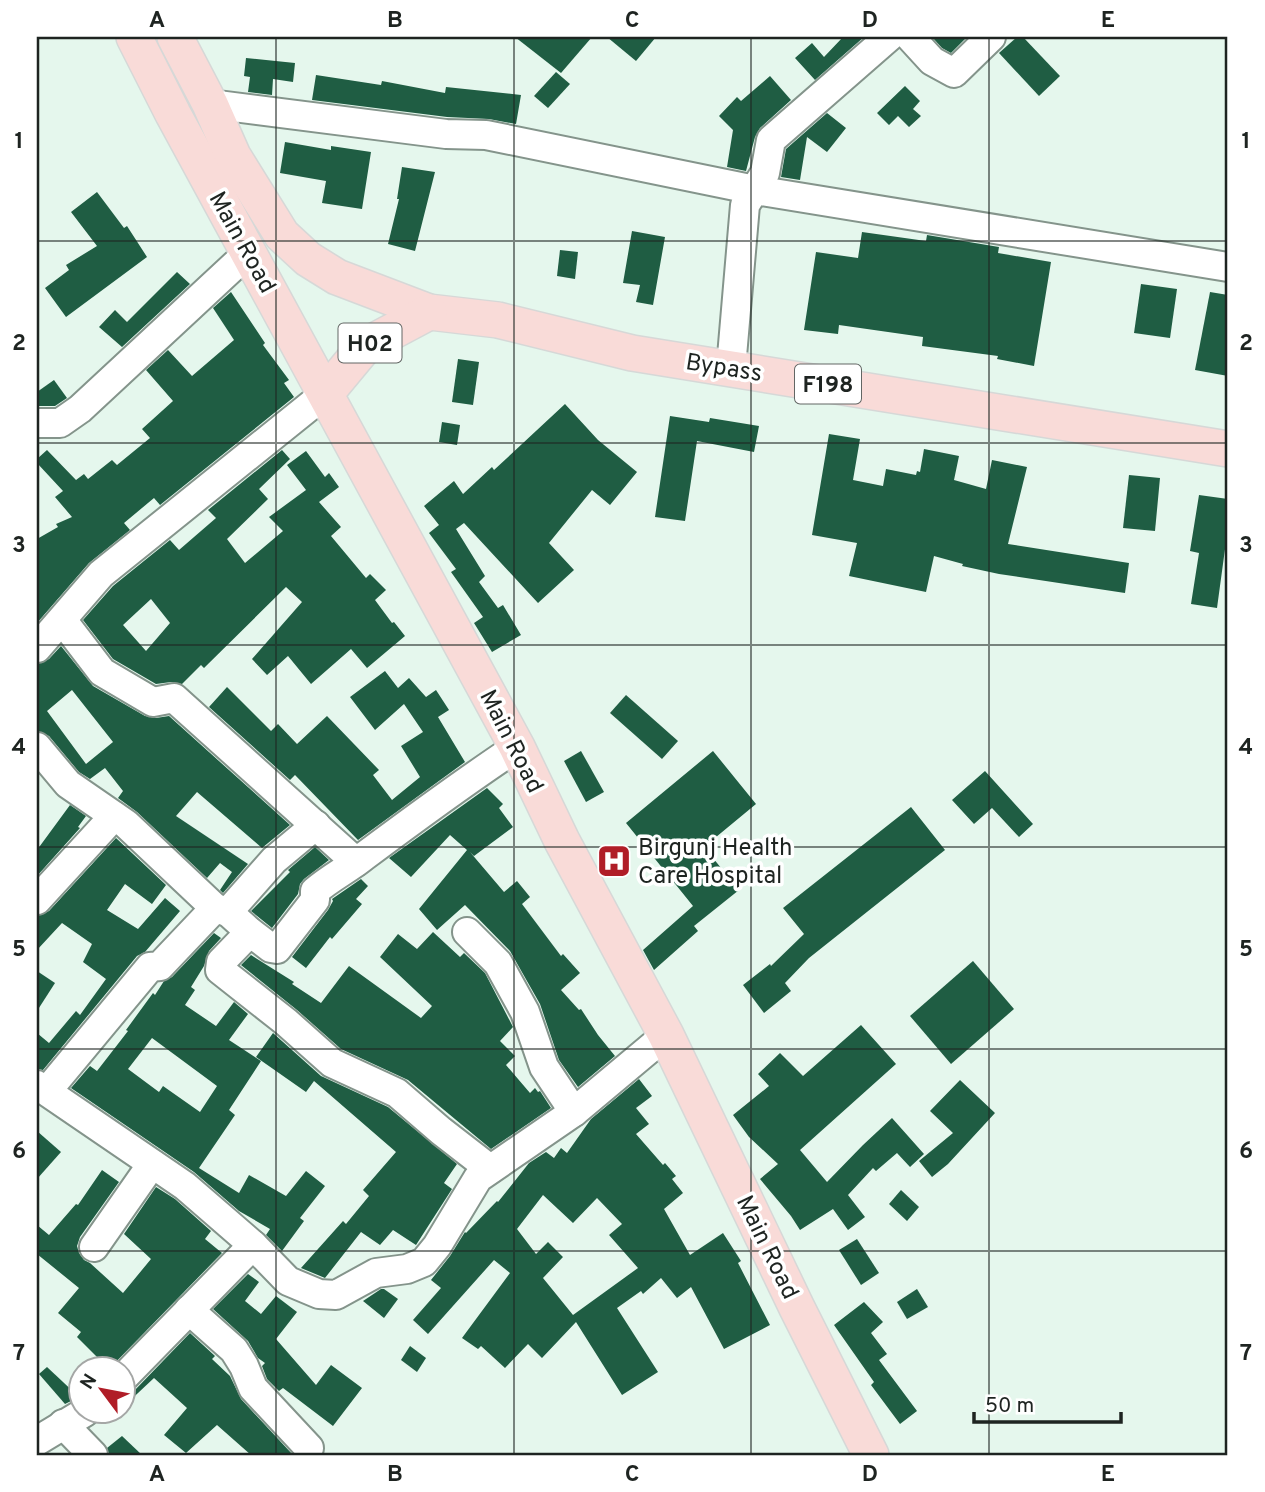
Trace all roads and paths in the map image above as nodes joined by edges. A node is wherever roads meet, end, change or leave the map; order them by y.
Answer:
1 (134, 37) edge
2 (176, 37) edge
3 (889, 37) edge
4 (910, 37) edge
5 (991, 37) edge
6 (211, 104) junction
7 (233, 156) joint
8 (755, 190) junction
9 (248, 252) junction
10 (1228, 267) edge
11 (429, 312) junction
12 (731, 368) junction
13 (326, 393) junction
14 (37, 423) edge
15 (1228, 449) edge
16 (63, 621) junction
17 (37, 648) edge
18 (37, 747) edge
19 (516, 747) junction
20 (114, 816) junction
21 (316, 825) junction
22 (356, 862) junction
23 (37, 901) edge
24 (221, 910) junction
25 (250, 932) junction
26 (467, 932) dead end
27 (666, 1035) junction
28 (42, 1088) edge
29 (573, 1112) junction
30 (152, 1164) junction
31 (490, 1170) junction
32 (253, 1245) junction
33 (94, 1247) dead end
34 (189, 1310) junction
35 (136, 1365) edge
36 (66, 1423) edge
37 (78, 1426) edge
38 (37, 1441) edge
39 (309, 1448) dead end
40 (93, 1455) edge
41 (871, 1455) edge

1 - 9 main road, Main Road
2 - 6 main road, Main Road
3 - 8 street
4 - 5 street
6 - 7 main road, Main Road
6 - 8 street
7 - 11 main road, Bypass / F198
8 - 10 street
8 - 12 street
9 - 13 main road, Main Road
9 - 14 street
11 - 12 main road, Bypass / F198
11 - 13 main road, H02
12 - 15 main road, Bypass / F198
13 - 16 street
13 - 19 main road, Main Road
16 - 17 street
16 - 21 street
18 - 20 street
19 - 22 street
19 - 27 main road, Main Road
20 - 23 street
20 - 24 street
21 - 22 street
21 - 24 street
22 - 25 street
24 - 25 street
24 - 28 street
25 - 31 street
26 - 29 street
27 - 29 street
27 - 41 main road, Main Road
28 - 30 street
29 - 31 street
30 - 32 street
30 - 33 street
31 - 32 street
32 - 34 street
34 - 35 street
34 - 39 street
36 - 38 street
37 - 40 street

